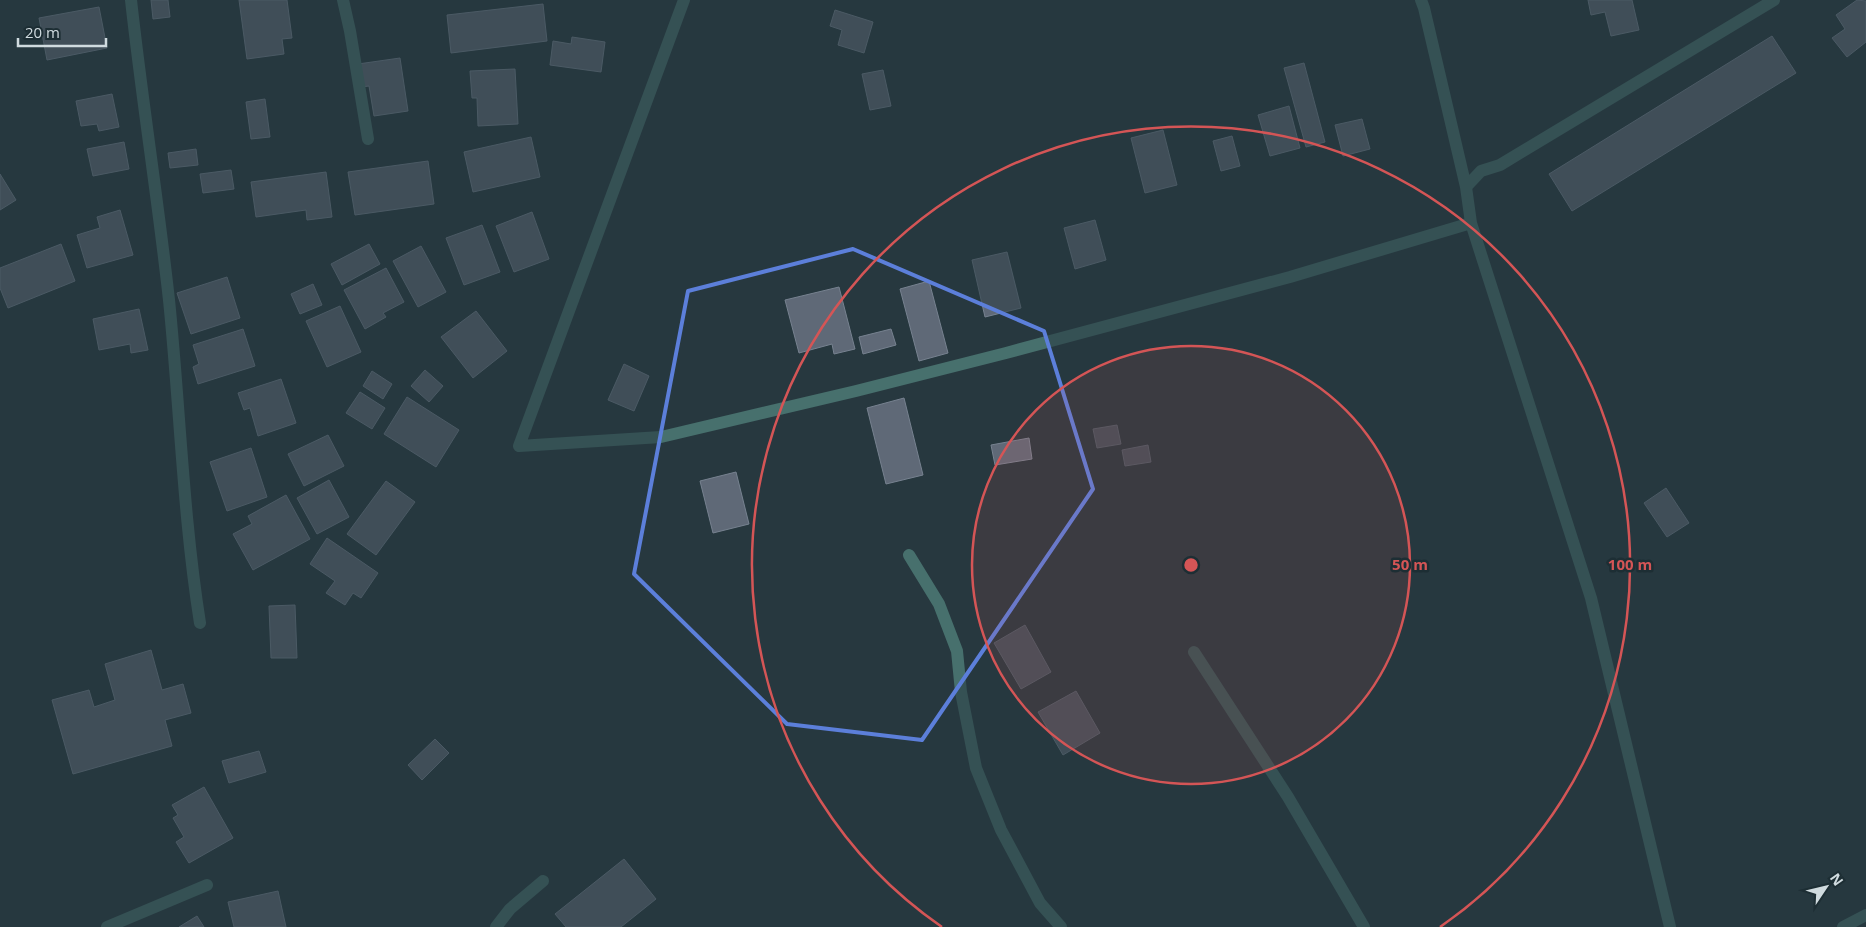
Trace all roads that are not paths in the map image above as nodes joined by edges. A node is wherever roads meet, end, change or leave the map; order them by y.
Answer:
1 (131, 0) edge
2 (343, 0) edge
3 (684, 0) edge
4 (1421, 0) edge
5 (1774, 0) edge
6 (368, 139) dead end
7 (1466, 187) junction
8 (1471, 223) junction
9 (908, 555) dead end
10 (200, 623) dead end
11 (1194, 652) dead end
12 (543, 881) dead end
13 (207, 885) dead end
14 (1866, 915) edge
15 (107, 927) edge
16 (496, 927) edge
17 (1061, 927) edge
18 (1364, 927) edge
19 (1670, 927) edge
20 (1843, 927) edge

1 - 10 street
2 - 6 street
3 - 8 street
4 - 7 street
5 - 7 street
7 - 8 street
8 - 19 street
9 - 17 street
11 - 18 street
12 - 16 street
13 - 15 street
14 - 20 street

